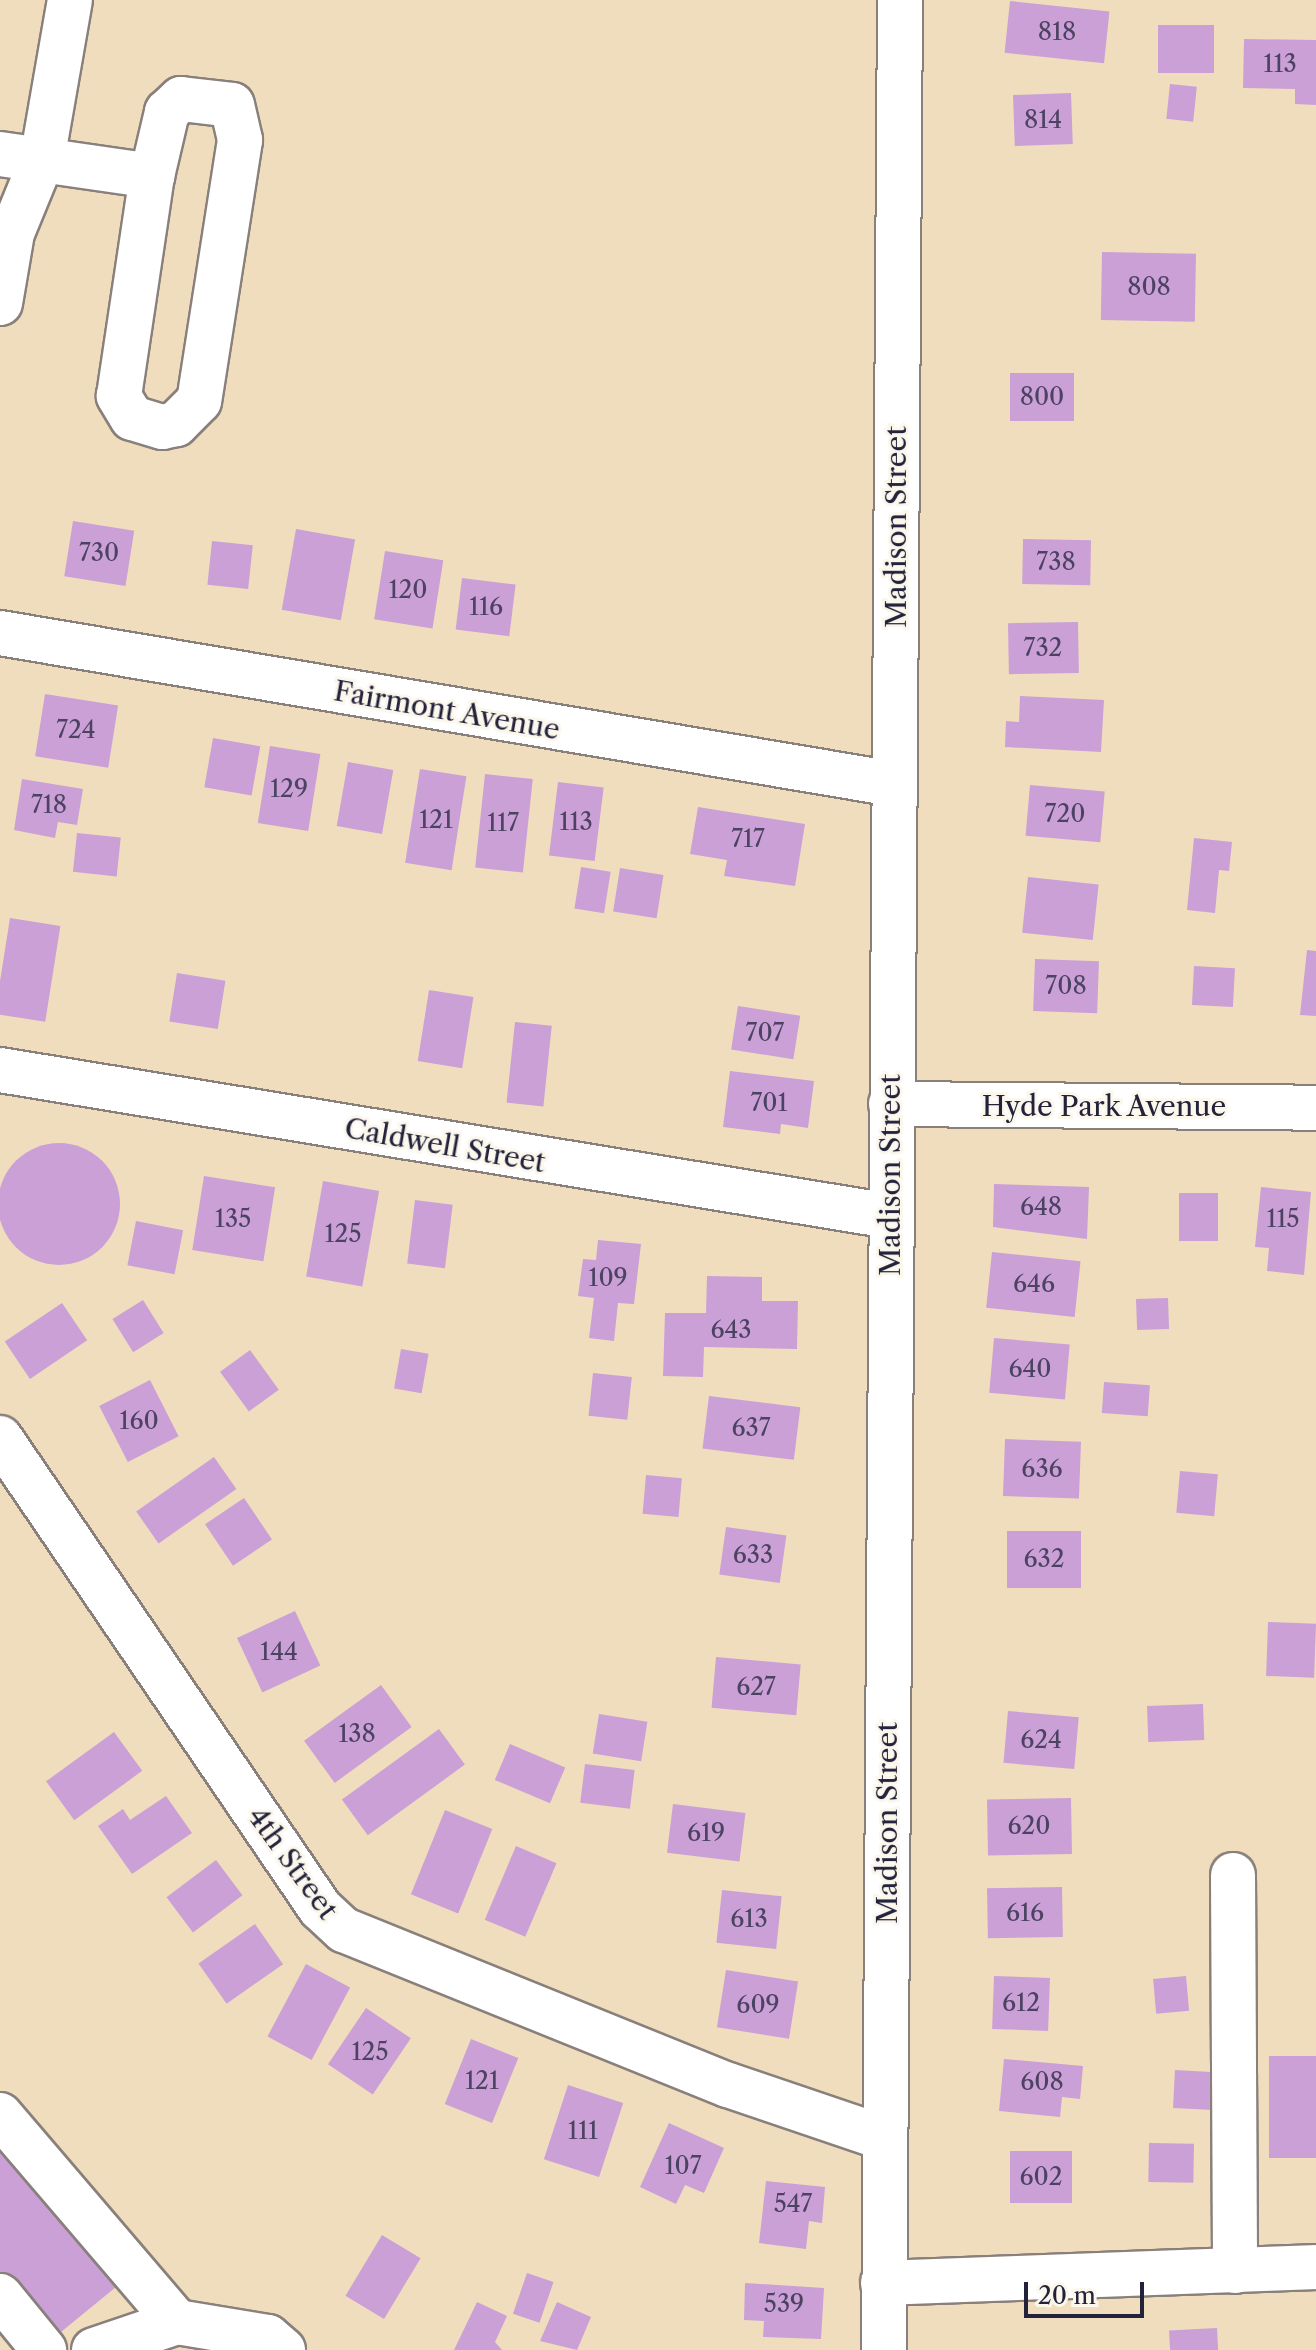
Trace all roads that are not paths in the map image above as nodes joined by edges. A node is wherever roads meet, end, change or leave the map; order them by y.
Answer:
1 (70, 0) edge
2 (900, 0) edge
3 (0, 154) edge
4 (42, 160) junction
5 (152, 176) junction
6 (0, 303) edge
7 (0, 633) edge
8 (894, 784) junction
9 (0, 1070) edge
10 (891, 1104) junction
11 (1316, 1108) edge
12 (890, 1216) junction
13 (0, 1438) edge
14 (1233, 1875) dead end
15 (0, 2115) edge
16 (882, 2137) junction
17 (1316, 2267) edge
18 (1235, 2271) junction
19 (883, 2283) junction
20 (0, 2296) edge
21 (177, 2322) junction
22 (275, 2344) edge
23 (44, 2350) edge
24 (94, 2350) edge
25 (884, 2350) edge

1 - 4 street
2 - 8 street, Madison Street
3 - 4 street
4 - 5 street
4 - 6 street
5 - 5 street
7 - 8 street, Fairmont Avenue
8 - 10 street, Madison Street
9 - 12 street, Caldwell Street
10 - 11 street, Hyde Park Avenue
10 - 12 street, Madison Street
12 - 16 street, Madison Street
13 - 16 street, 4th Street
14 - 18 street
15 - 21 street
16 - 19 street, Madison Street
17 - 18 street
18 - 19 street
19 - 25 street, Madison Street
20 - 23 street
21 - 22 street
21 - 24 street

